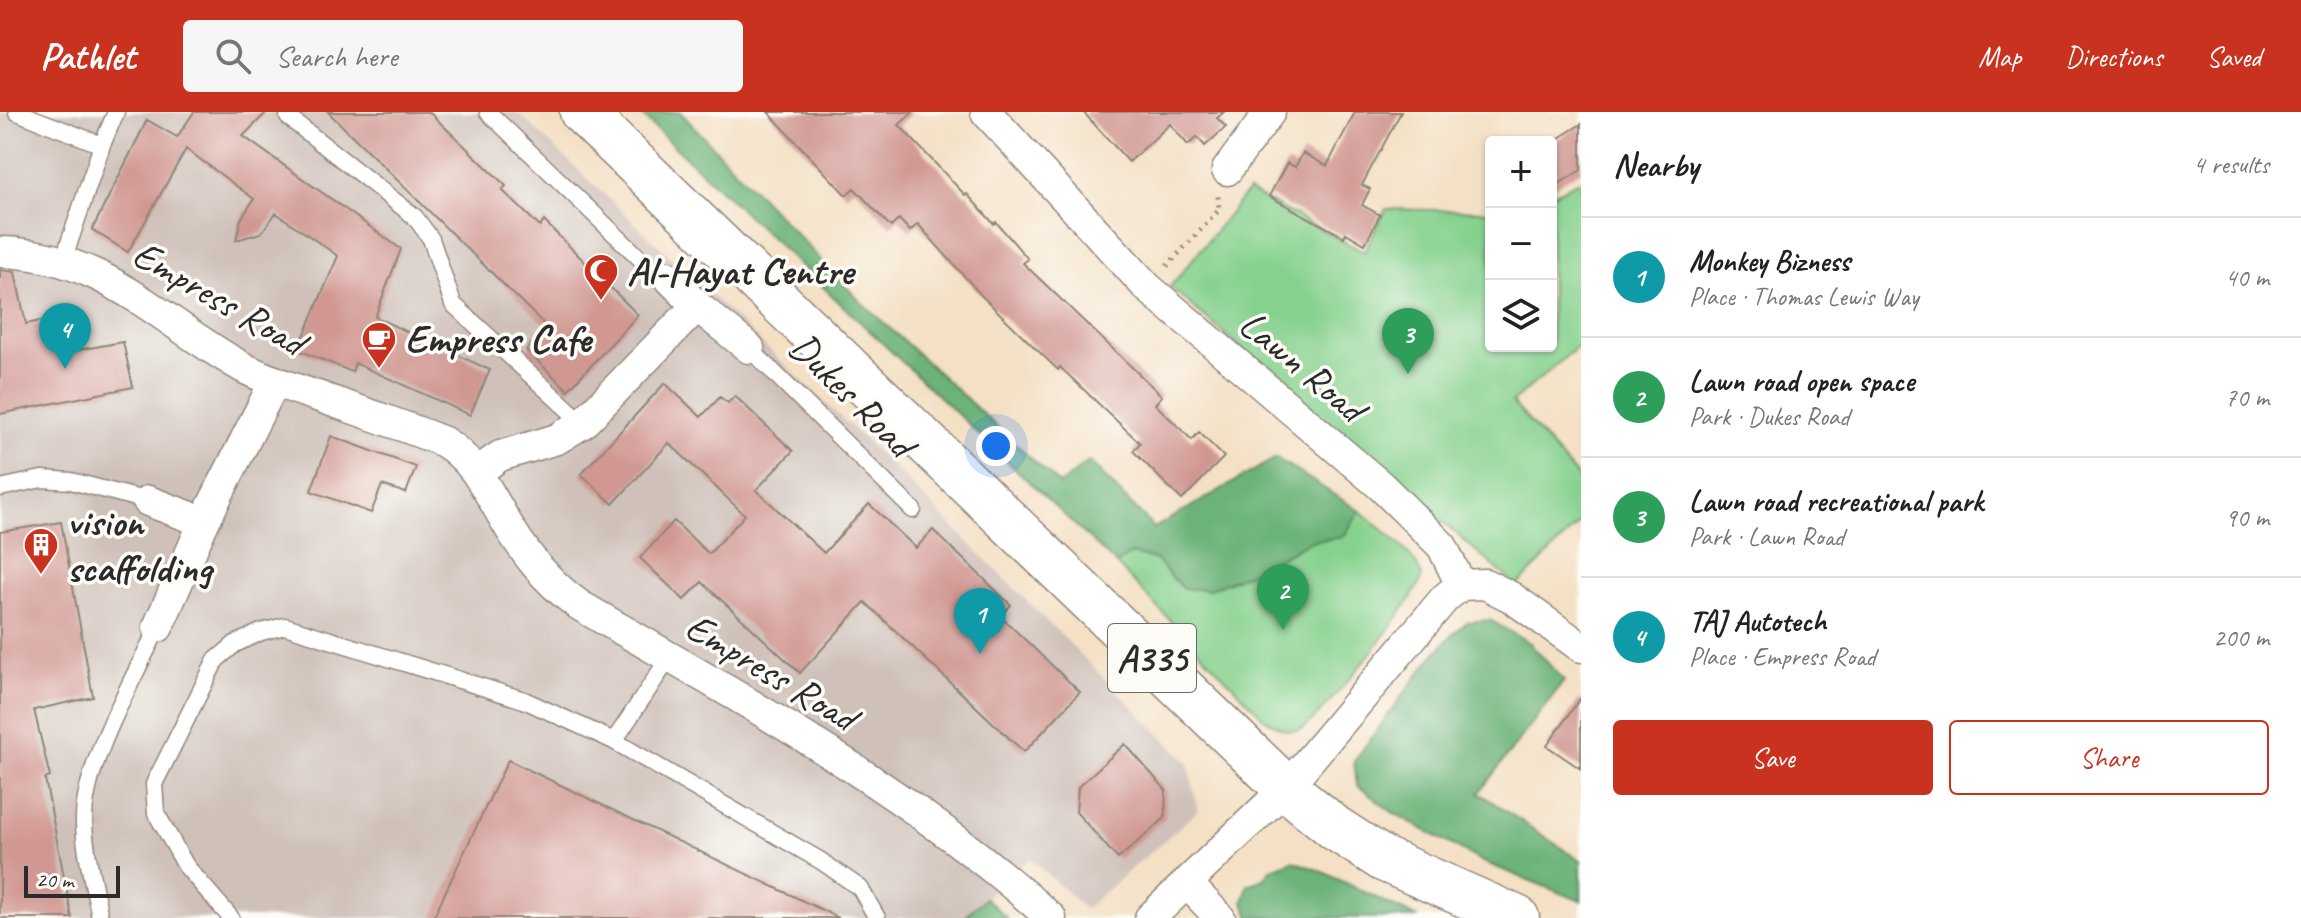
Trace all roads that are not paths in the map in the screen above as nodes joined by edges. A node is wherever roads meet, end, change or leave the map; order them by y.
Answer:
1 (17, 112) edge
2 (116, 112) edge
3 (488, 112) edge
4 (582, 112) edge
5 (986, 112) edge
6 (1270, 112) edge
7 (288, 117) dead end
8 (102, 145) junction
9 (1227, 170) road end
10 (0, 252) edge
11 (63, 261) junction
12 (667, 276) joint
13 (697, 306) junction
14 (749, 348) joint
15 (275, 381) junction
16 (583, 423) junction
17 (477, 472) junction
18 (0, 488) edge
19 (148, 501) joint
20 (913, 510) dead end
21 (204, 522) junction
22 (1461, 585) junction
23 (158, 627) joint
24 (1581, 647) edge
25 (669, 658) junction
26 (614, 741) junction
27 (1286, 788) junction
28 (1188, 884) junction
29 (100, 918) edge
30 (231, 918) edge
31 (877, 918) edge
32 (1051, 918) edge
33 (1150, 918) edge
34 (1220, 918) edge
35 (1517, 918) edge

1 - 8 lane
2 - 8 lane
3 - 12 lane, Dukes Road
4 - 27 main road, A335
5 - 22 street, Lawn Road
6 - 9 street
7 - 16 lane
8 - 11 lane
10 - 11 street, Empress Road
11 - 15 street, Empress Road
12 - 13 street, Dukes Road
13 - 14 street, Dukes Road
13 - 16 street
14 - 20 lane, Dukes Road
15 - 17 street, Empress Road
15 - 21 street
16 - 17 street
17 - 25 street, Empress Road
18 - 19 lane
19 - 21 street
21 - 23 street
22 - 24 street
22 - 27 street
23 - 29 lane
25 - 26 lane
25 - 32 street, Empress Road
26 - 30 lane
26 - 31 lane
27 - 28 street
27 - 35 main road, A335
28 - 33 street
28 - 34 street

